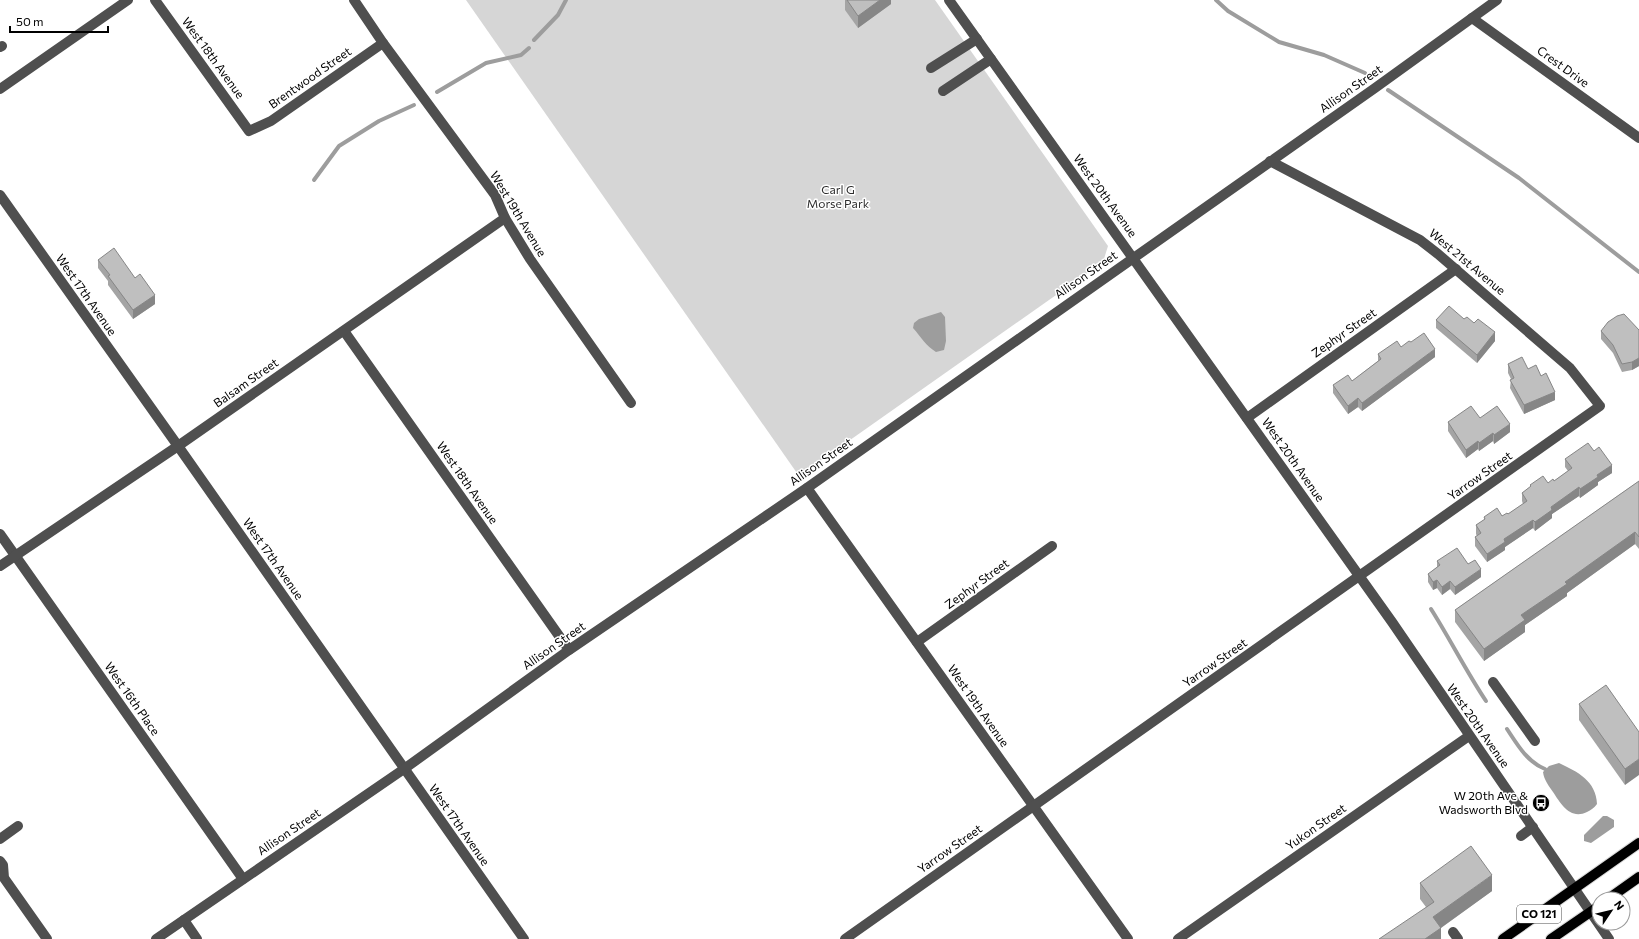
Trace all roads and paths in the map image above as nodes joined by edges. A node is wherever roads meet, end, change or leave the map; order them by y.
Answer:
1 (128, 0) edge
2 (155, 0) edge
3 (354, 0) edge
4 (949, 0) edge
5 (1497, 0) edge
6 (1472, 18) junction
7 (977, 39) junction
8 (383, 43) junction
9 (991, 59) junction
10 (931, 68) dead end
11 (1, 85) edge
12 (943, 91) dead end
13 (249, 131) joint
14 (1639, 138) edge
15 (1270, 161) junction
16 (0, 196) edge
17 (504, 218) junction
18 (1133, 258) junction
19 (1456, 269) junction
20 (344, 331) junction
21 (631, 403) dead end
22 (1600, 406) joint
23 (1247, 418) junction
24 (178, 446) junction
25 (807, 488) junction
26 (0, 534) edge
27 (1052, 546) dead end
28 (15, 556) junction
29 (0, 566) edge
30 (1360, 577) junction
31 (917, 642) junction
32 (569, 650) junction
33 (1493, 682) dead end
34 (1469, 736) junction
35 (1535, 741) dead end
36 (404, 769) junction
37 (1034, 806) junction
38 (18, 826) dead end
39 (1533, 827) junction
40 (1521, 836) dead end
41 (0, 839) edge
42 (1639, 844) edge
43 (0, 861) edge
44 (1639, 877) edge
45 (243, 879) junction
46 (1575, 888) junction
47 (1619, 891) edge
48 (1591, 904) edge
49 (1591, 911) edge
50 (184, 920) junction
51 (47, 939) edge
52 (156, 939) edge
53 (198, 939) edge
54 (524, 939) edge
55 (845, 939) edge
56 (1128, 939) edge
57 (1178, 939) edge
58 (1503, 939) edge
59 (1552, 939) edge

1 - 11 street
2 - 13 street, West 18th Avenue
3 - 8 street, West 19th Avenue
4 - 7 street, West 20th Avenue
5 - 6 street, Allison Street
6 - 14 street, Crest Drive
6 - 15 street, Allison Street
7 - 9 street, West 20th Avenue
7 - 10 street
8 - 13 street, Brentwood Street
8 - 17 street, West 19th Avenue
9 - 12 street
9 - 18 street, West 20th Avenue
15 - 18 street, Allison Street
15 - 19 street, West 21st Avenue
16 - 24 street, West 17th Avenue
17 - 20 street, Balsam Street
17 - 21 street, West 19th Avenue
18 - 23 street, West 20th Avenue
18 - 25 street, Allison Street
19 - 22 street, West 21st Avenue
19 - 23 street, Zephyr Street
20 - 24 street, Balsam Street
20 - 32 street, West 18th Avenue
22 - 30 street, Yarrow Street
23 - 30 street, West 20th Avenue
24 - 28 street, Balsam Street
24 - 36 street, West 17th Avenue
25 - 31 street, West 19th Avenue
25 - 32 street, Allison Street
26 - 28 street, West 16th Place
27 - 31 street, Zephyr Street
28 - 29 street, Balsam Street
28 - 45 street, West 16th Place
30 - 34 street, West 20th Avenue
30 - 37 street, Yarrow Street
31 - 37 street, West 19th Avenue
32 - 36 street, Allison Street
33 - 35 street
34 - 39 street, West 20th Avenue
34 - 57 street, Yukon Street
36 - 45 street, Allison Street
36 - 54 street, West 17th Avenue
37 - 55 street, Yarrow Street
37 - 56 street, West 19th Avenue
38 - 41 street
39 - 40 street
39 - 46 street, West 20th Avenue
42 - 46 main road, CO 121
43 - 51 street
44 - 47 main road
45 - 50 street, Allison Street
46 - 48 street, West 20th Avenue
46 - 58 main road, CO 121
49 - 59 main road, CO 121
50 - 52 street, Allison Street
50 - 53 street

